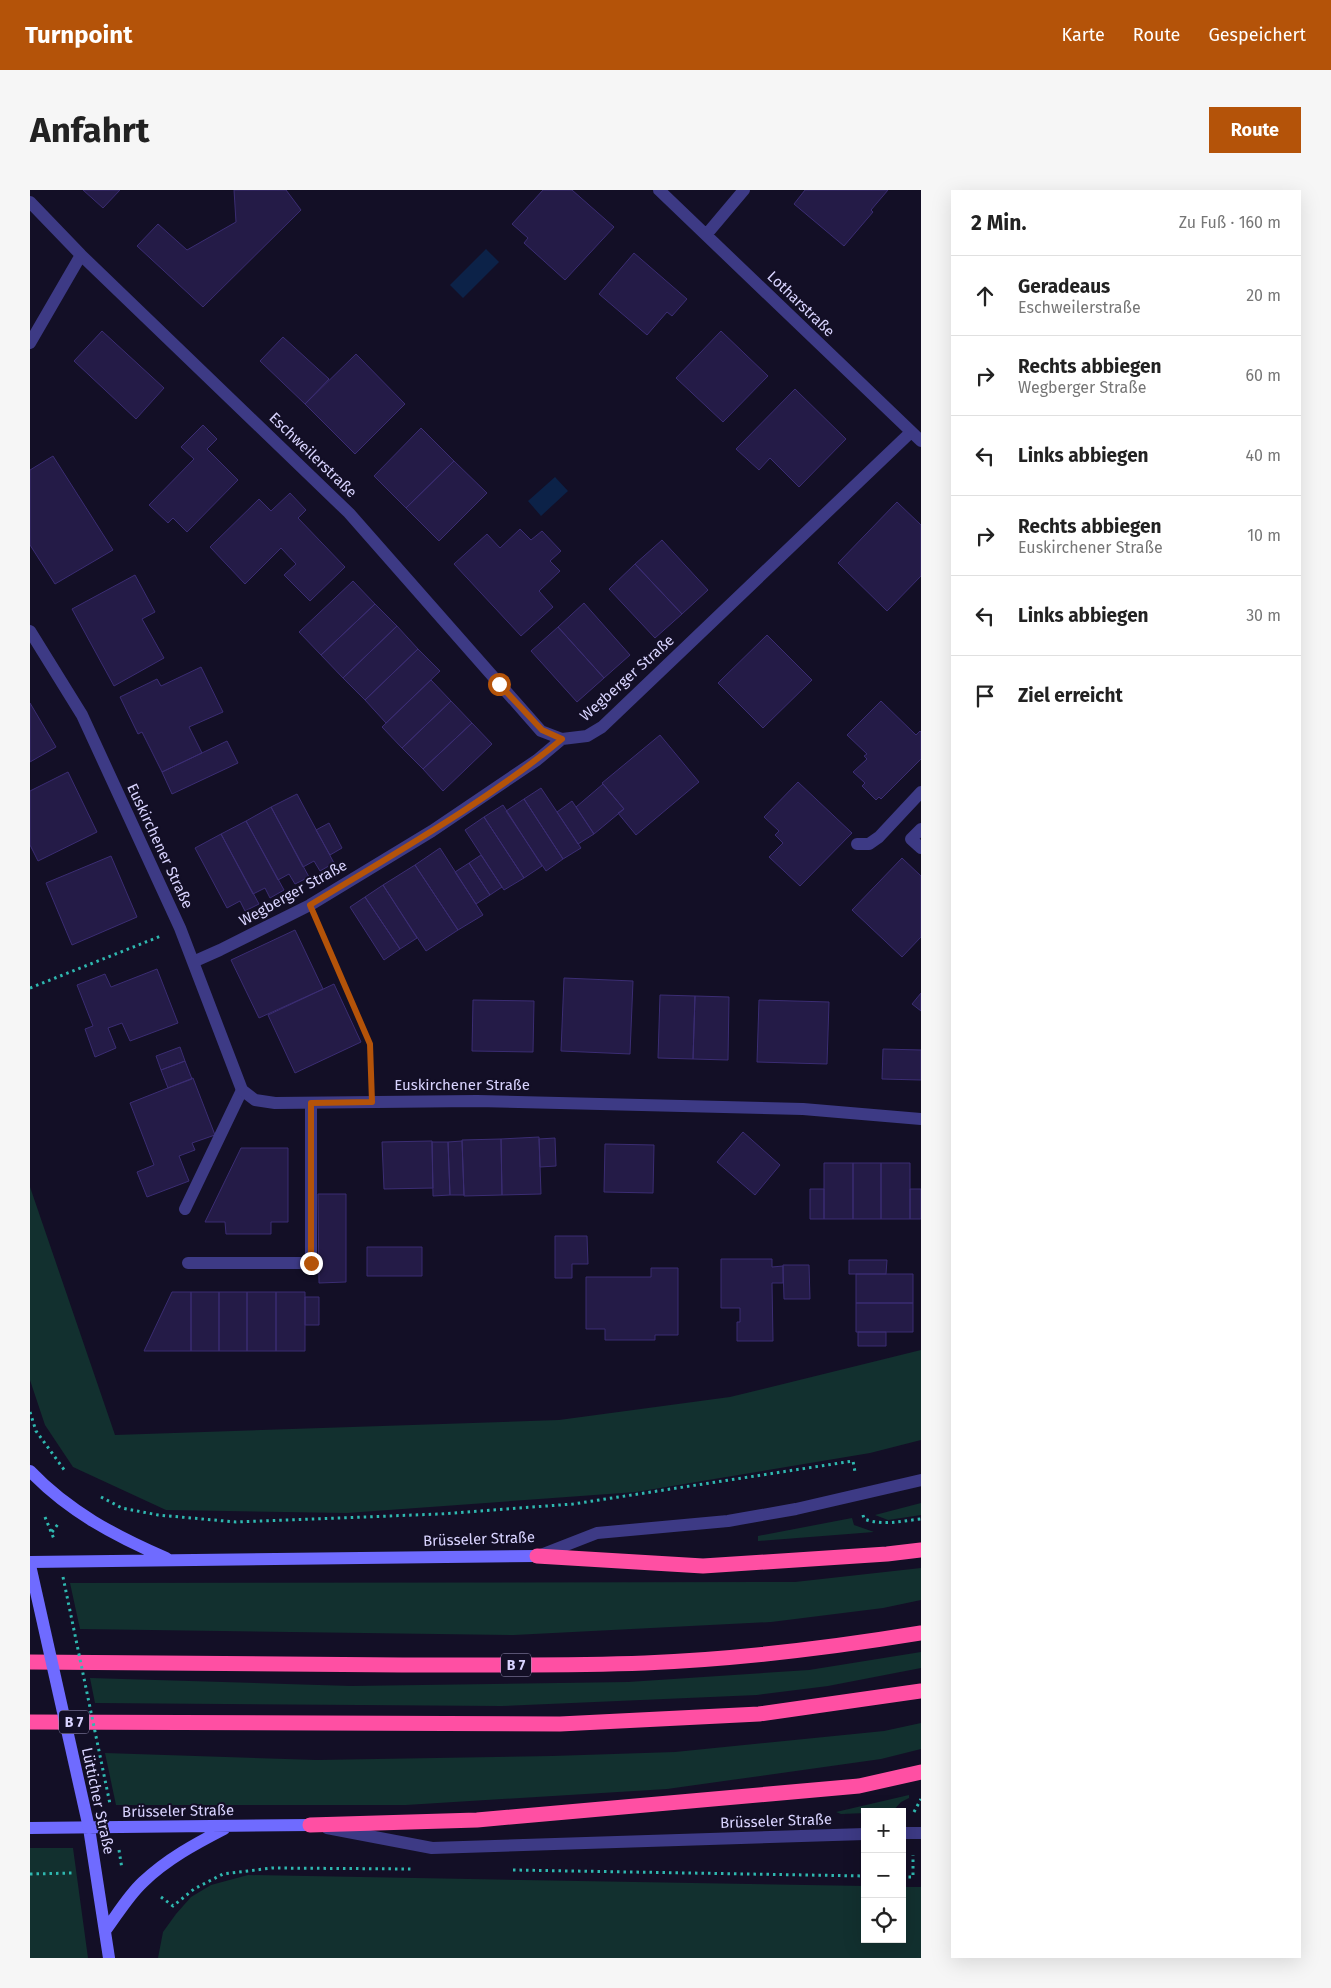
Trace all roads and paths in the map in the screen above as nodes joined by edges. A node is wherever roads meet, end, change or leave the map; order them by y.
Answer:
1 (659, 190) edge
2 (744, 190) edge
3 (30, 202) edge
4 (706, 235) junction
5 (81, 255) junction
6 (30, 343) edge
7 (911, 432) junction
8 (921, 441) edge
9 (30, 631) edge
10 (562, 739) junction
11 (921, 792) edge
12 (921, 829) edge
13 (857, 844) dead end
14 (921, 848) edge
15 (310, 905) junction
16 (180, 928) junction
17 (193, 962) junction
18 (30, 988) edge
19 (242, 1090) junction
20 (372, 1102) junction
21 (311, 1103) junction
22 (921, 1119) edge
23 (185, 1209) dead end
24 (188, 1263) dead end
25 (30, 1471) edge
26 (921, 1480) edge
27 (859, 1494) junction
28 (97, 1495) dead end
29 (41, 1509) dead end
30 (921, 1519) edge
31 (921, 1550) edge
32 (537, 1556) junction
33 (170, 1560) junction
34 (59, 1562) junction
35 (30, 1563) edge
36 (63, 1577) dead end
37 (921, 1633) edge
38 (30, 1662) edge
39 (921, 1691) edge
40 (30, 1722) edge
41 (921, 1772) edge
42 (110, 1804) dead end
43 (310, 1825) junction
44 (228, 1827) junction
45 (30, 1828) edge
46 (89, 1828) junction
47 (912, 1833) edge
48 (861, 1834) edge
49 (421, 1869) dead end
50 (511, 1870) dead end
51 (75, 1873) dead end
52 (30, 1874) edge
53 (861, 1876) edge
54 (906, 1877) edge
55 (142, 1882) junction
56 (105, 1932) junction
57 (109, 1958) edge

1 - 4 street, Lotharstraße
2 - 4 street
3 - 5 street, Eschweilerstraße
4 - 7 street, Lotharstraße
5 - 6 street
5 - 10 street, Eschweilerstraße
7 - 8 street, Lotharstraße
7 - 10 street, Wegberger Straße
9 - 16 street, Euskirchener Straße
10 - 15 street, Wegberger Straße
11 - 13 street
12 - 14 street
15 - 17 street, Wegberger Straße
15 - 20 path
16 - 17 street, Euskirchener Straße
16 - 18 path
17 - 19 street, Euskirchener Straße
19 - 21 street, Euskirchener Straße
19 - 23 street
20 - 21 street, Euskirchener Straße
20 - 22 street, Euskirchener Straße
21 - 24 street
25 - 33 main road
26 - 27 street, Brüsseler Straße
27 - 28 path
27 - 30 path
27 - 32 street, Brüsseler Straße
29 - 34 path
31 - 32 highway
32 - 33 main road, Brüsseler Straße
33 - 34 main road, Brüsseler Straße
34 - 35 main road, Brüsseler Straße
35 - 46 main road, Lütticher Straße, bridge
36 - 42 path, bridge
37 - 38 highway, B 7
39 - 40 highway, B 7
41 - 43 highway
43 - 44 main road, Brüsseler Straße
43 - 48 street, Brüsseler Straße
44 - 46 main road, Brüsseler Straße
44 - 55 main road
45 - 46 main road, Brüsseler Straße
46 - 56 main road, Lütticher Straße
47 - 54 path
49 - 55 path
50 - 53 path
51 - 52 path
55 - 56 main road
56 - 57 main road, Lütticher Straße

